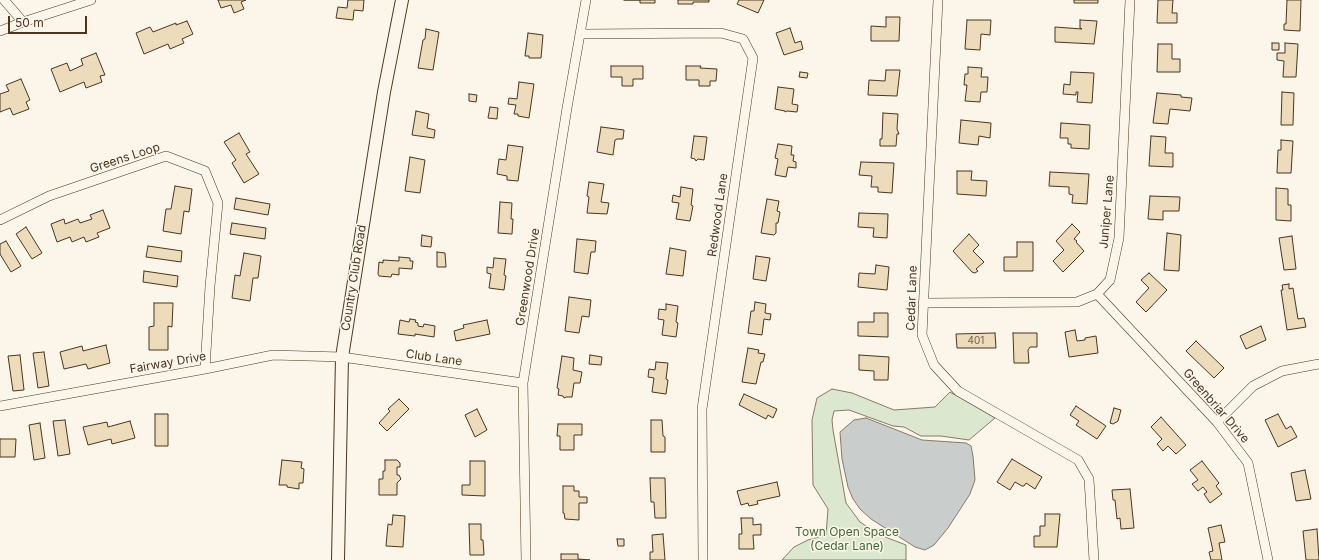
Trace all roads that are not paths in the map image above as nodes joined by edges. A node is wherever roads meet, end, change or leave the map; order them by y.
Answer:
1 (4, 0) edge
2 (91, 0) edge
3 (402, 0) edge
4 (586, 0) edge
5 (938, 0) edge
6 (1130, 0) edge
7 (23, 22) junction
8 (0, 32) edge
9 (581, 34) junction
10 (0, 220) edge
11 (1097, 294) junction
12 (923, 303) junction
13 (342, 357) junction
14 (1319, 364) edge
15 (205, 369) junction
16 (523, 383) junction
17 (0, 406) edge
18 (1217, 422) junction
19 (338, 560) edge
20 (526, 560) edge
21 (704, 560) edge
22 (1094, 560) edge
23 (1268, 560) edge

1 - 7 street
2 - 7 street
3 - 13 street, Country Club Road
4 - 9 street, Greenwood Drive
5 - 12 street, Cedar Lane
6 - 11 street, Juniper Lane
7 - 8 street
9 - 16 street, Greenwood Drive
9 - 21 street, Redwood Lane
10 - 15 street, Greens Loop
11 - 12 street, Juniper Lane
11 - 18 street, Greenbriar Drive
12 - 22 street, Cedar Lane
13 - 15 street, Fairway Drive
13 - 16 street, Club Lane
13 - 19 street, Country Club Road
14 - 18 street
15 - 17 street, Fairway Drive
16 - 20 street, Greenwood Drive
18 - 23 street, Greenbriar Drive

